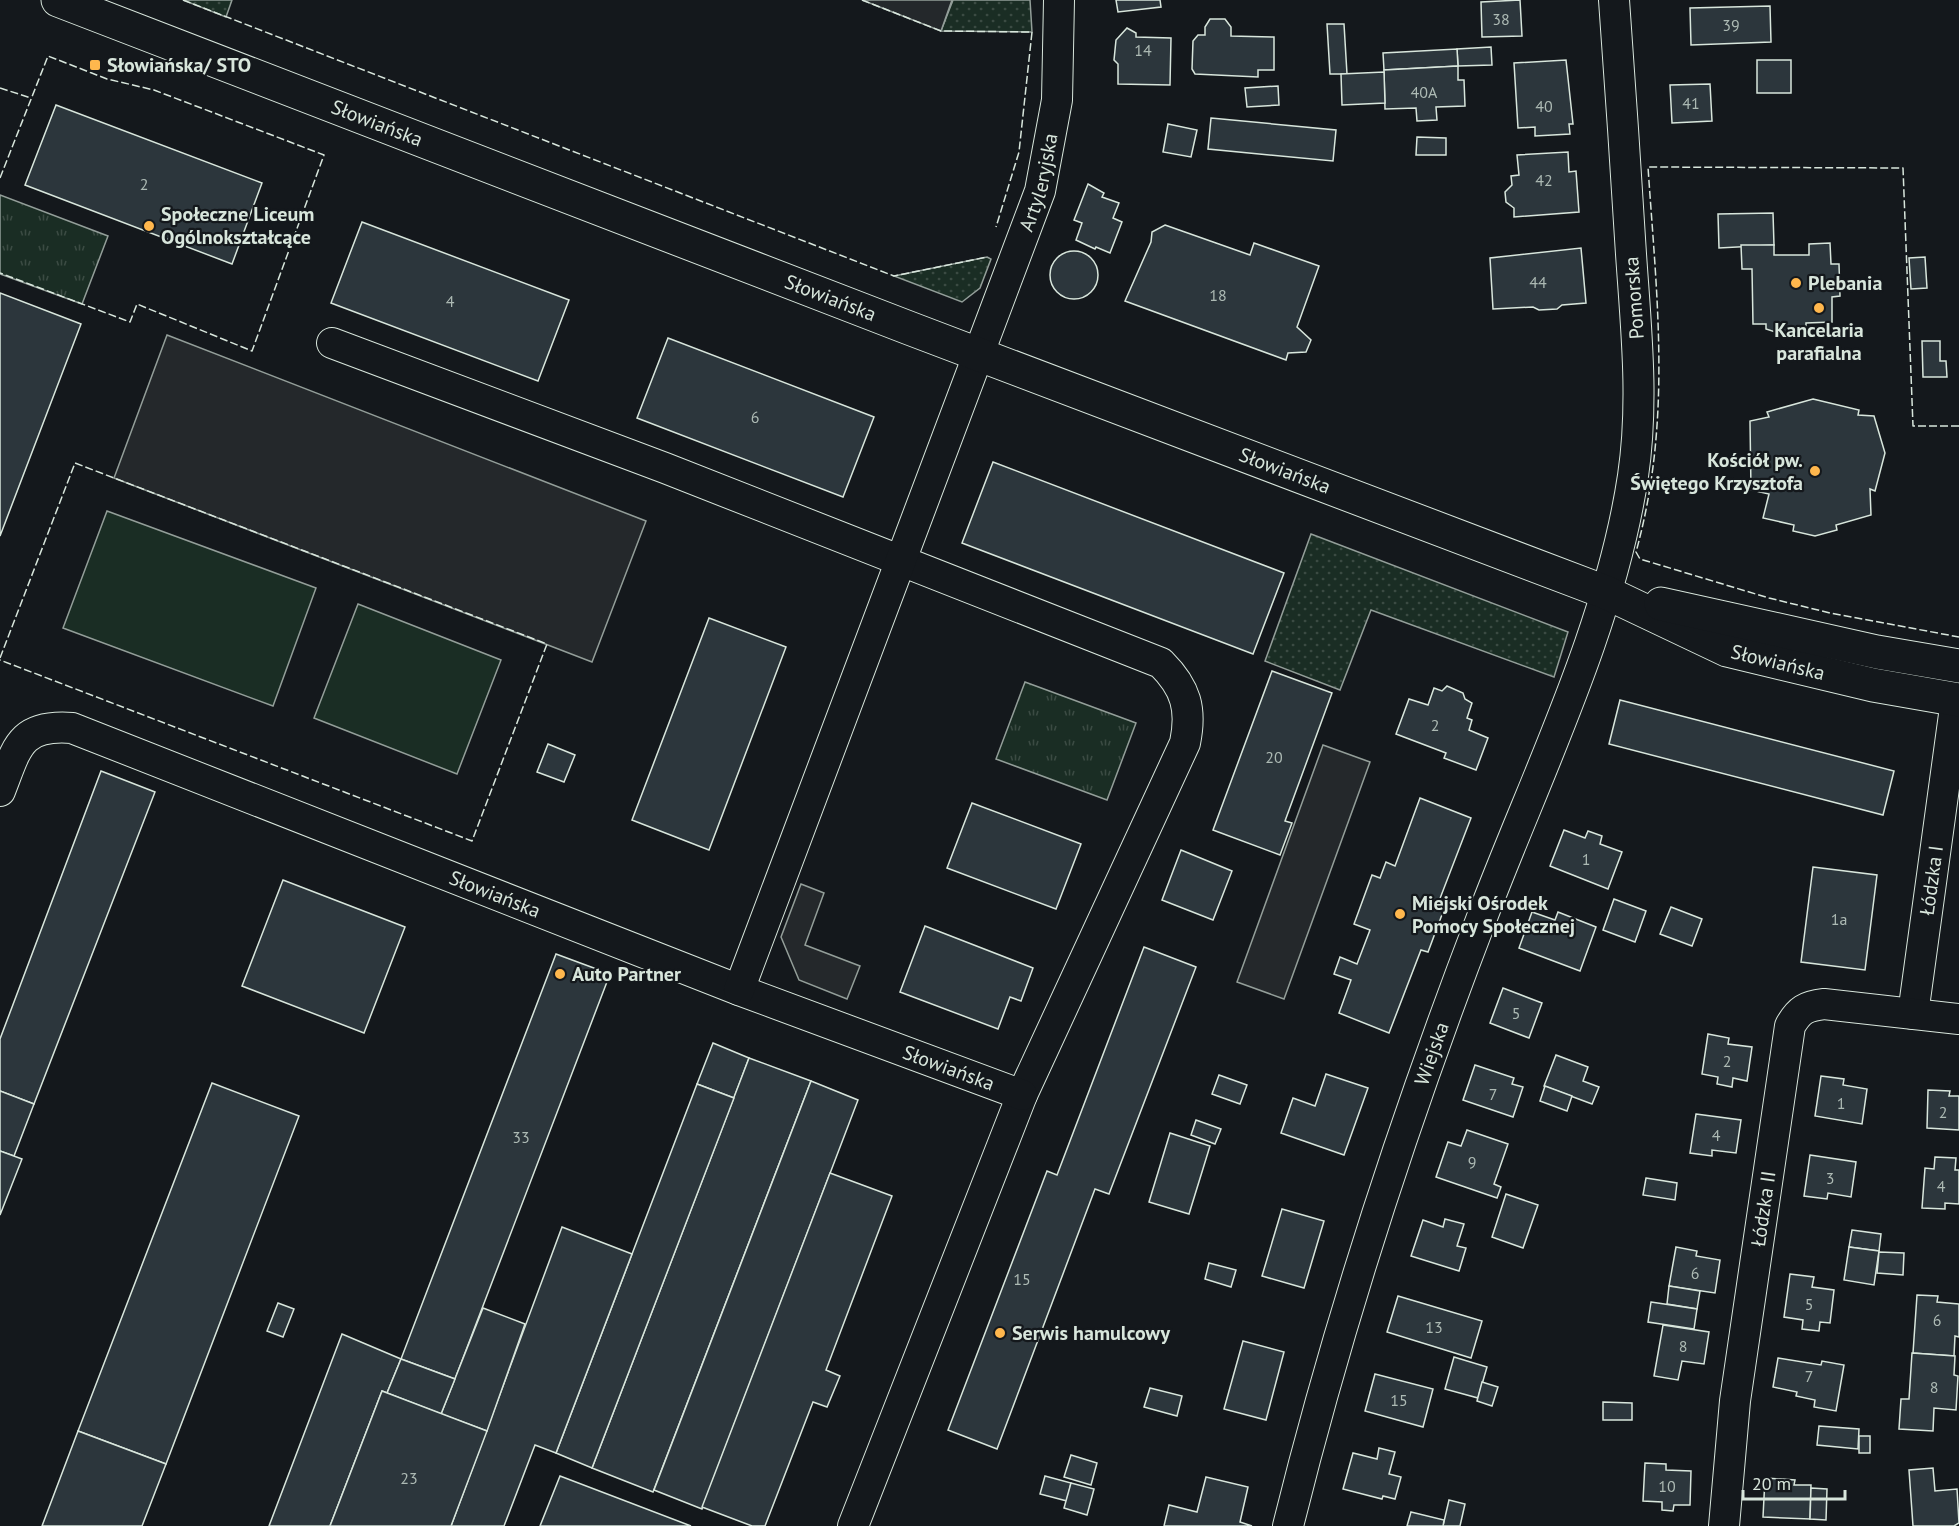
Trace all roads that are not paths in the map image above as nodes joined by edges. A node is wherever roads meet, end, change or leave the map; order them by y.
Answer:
1 (58, 0) edge
2 (1059, 0) edge
3 (1614, 0) edge
4 (332, 343) dead end
5 (980, 354) junction
6 (901, 563) junction
7 (1605, 592) junction
8 (1959, 666) edge
9 (1957, 700) edge
10 (0, 791) edge
11 (739, 990) junction
12 (1913, 1014) junction
13 (1959, 1019) edge
14 (1022, 1095) junction
15 (853, 1526) edge
16 (1288, 1526) edge
17 (1724, 1526) edge

1 - 5 street, Słowiańska
2 - 5 street, Artyleryjska
3 - 7 street, Pomorska
4 - 6 street
5 - 6 street, Artyleryjska
5 - 7 street, Słowiańska
6 - 11 street, Artyleryjska
6 - 14 street
7 - 8 street, Słowiańska
7 - 9 street, Słowiańska
7 - 16 street, Wiejska
9 - 12 street, Łódzka I
10 - 11 street, Słowiańska
11 - 14 street, Słowiańska
12 - 13 street
12 - 17 street, Łódzka II
14 - 15 street

